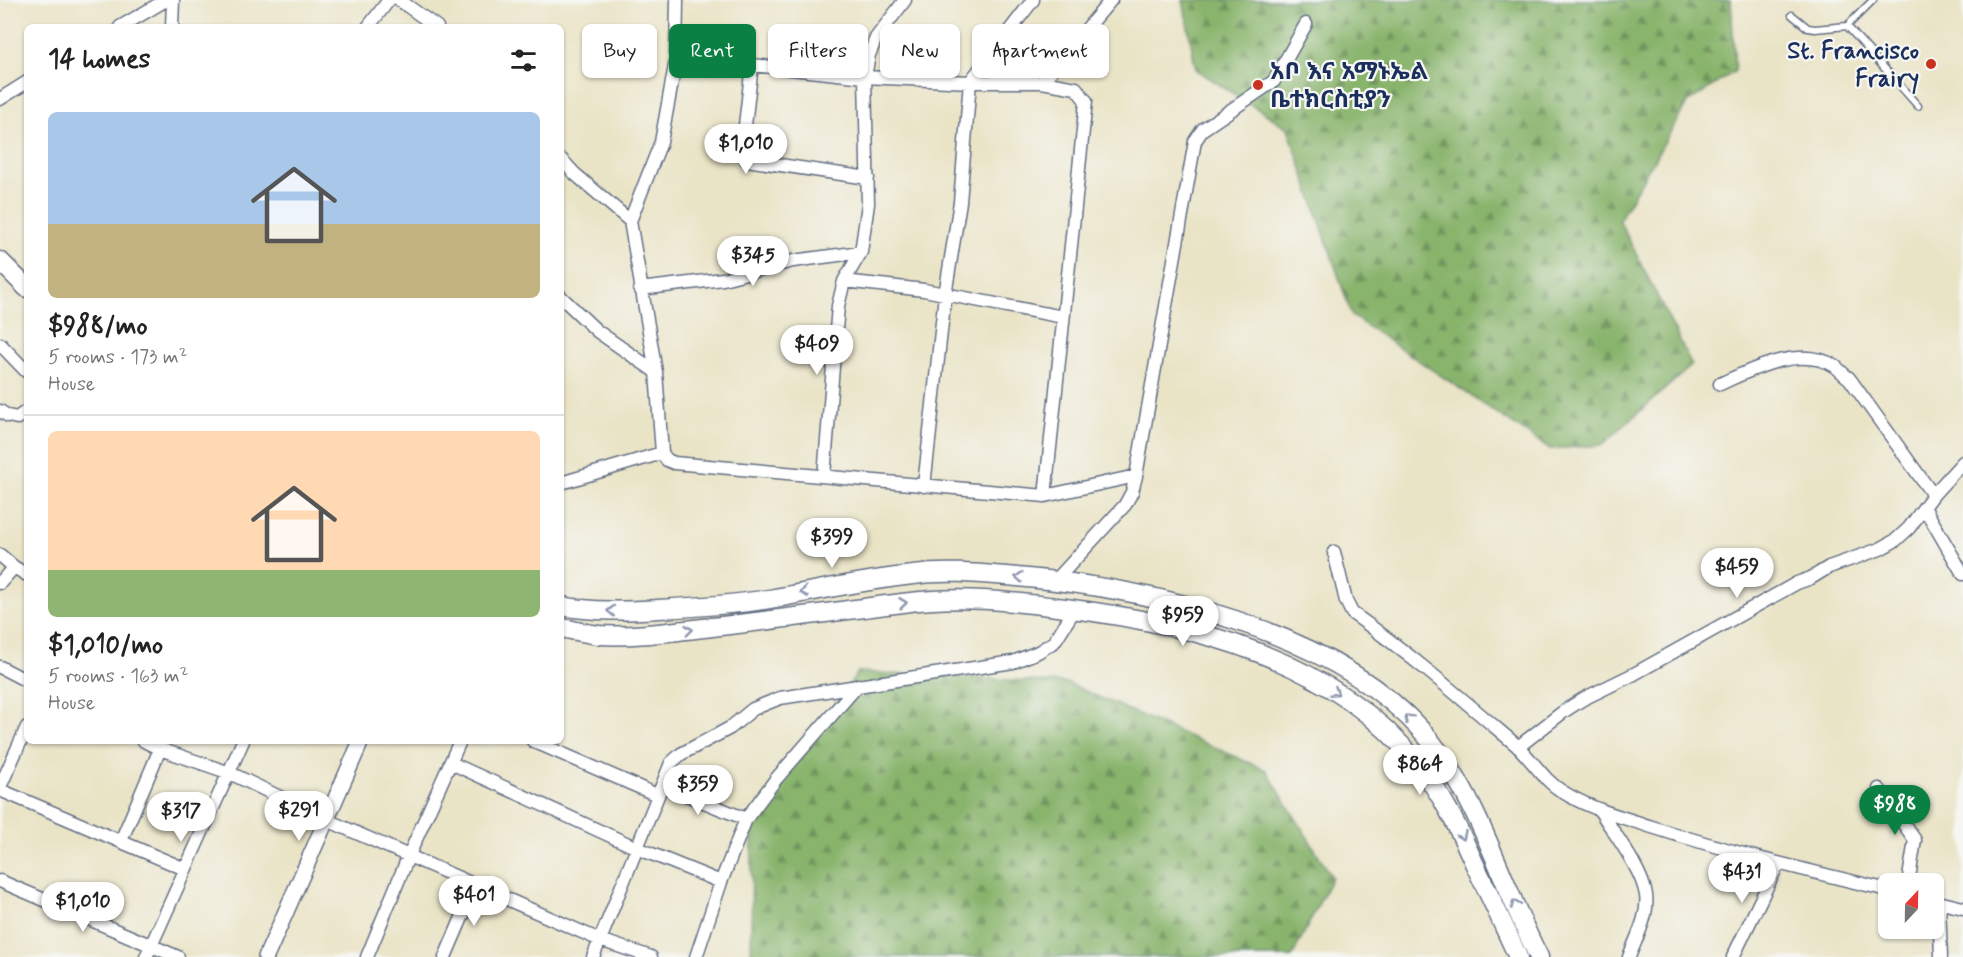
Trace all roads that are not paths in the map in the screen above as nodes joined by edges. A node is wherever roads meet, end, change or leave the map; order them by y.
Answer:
1 (166, 0) edge
2 (173, 0) edge
3 (389, 0) edge
4 (399, 0) edge
5 (678, 0) edge
6 (905, 0) edge
7 (1032, 0) edge
8 (1111, 0) edge
9 (1873, 0) edge
10 (1792, 15) dead end
11 (125, 24) edge
12 (172, 24) edge
13 (370, 24) edge
14 (433, 24) edge
15 (677, 24) edge
16 (1306, 24) dead end
17 (1847, 26) junction
18 (868, 60) edge
19 (868, 77) edge
20 (673, 78) edge
21 (750, 78) edge
22 (865, 78) edge
23 (970, 82) junction
24 (1042, 82) junction
25 (24, 84) edge
26 (0, 99) edge
27 (1918, 106) dead end
28 (564, 162) edge
29 (867, 178) junction
30 (630, 221) junction
31 (861, 252) junction
32 (0, 261) edge
33 (844, 281) junction
34 (24, 285) edge
35 (640, 289) junction
36 (945, 295) junction
37 (564, 300) edge
38 (1063, 317) junction
39 (0, 344) edge
40 (24, 369) edge
41 (656, 372) junction
42 (1720, 384) dead end
43 (0, 411) edge
44 (24, 413) edge
45 (662, 453) junction
46 (1963, 462) edge
47 (824, 476) junction
48 (1136, 477) junction
49 (564, 482) edge
50 (924, 486) junction
51 (1933, 495) junction
52 (1045, 496) junction
53 (1924, 507) junction
54 (1334, 552) dead end
55 (0, 555) edge
56 (14, 567) junction
57 (24, 573) edge
58 (1963, 574) edge
59 (1056, 580) junction
60 (0, 583) edge
61 (856, 583) junction
62 (564, 606) edge
63 (861, 608) junction
64 (1081, 610) junction
65 (564, 629) edge
66 (0, 667) edge
67 (24, 679) edge
68 (858, 685) junction
69 (24, 734) edge
70 (150, 744) edge
71 (242, 744) edge
72 (360, 744) edge
73 (459, 744) edge
74 (541, 744) edge
75 (1518, 747) junction
76 (160, 749) junction
77 (452, 763) junction
78 (230, 773) junction
79 (1, 784) edge
80 (1879, 789) dead end
81 (659, 790) junction
82 (1599, 809) junction
83 (746, 819) junction
84 (327, 820) junction
85 (121, 841) junction
86 (637, 848) junction
87 (409, 855) junction
88 (1778, 864) junction
89 (185, 869) junction
90 (1910, 873) edge
91 (0, 881) edge
92 (721, 882) junction
93 (476, 885) junction
94 (1878, 888) edge
95 (1944, 904) edge
96 (1963, 908) edge
97 (600, 939) junction
98 (1939, 939) edge
99 (148, 951) edge
100 (371, 956) edge
101 (178, 957) edge
102 (266, 957) edge
103 (445, 957) edge
104 (593, 957) edge
105 (651, 957) edge
106 (696, 957) edge
107 (1518, 957) edge
108 (1539, 957) edge
109 (1629, 957) edge
110 (1733, 957) edge
111 (1941, 957) edge

1 - 11 street
2 - 12 street
3 - 13 street
4 - 14 street
5 - 15 street
6 - 18 street
7 - 23 street
8 - 24 street
9 - 17 lane
10 - 17 lane
16 - 48 street
17 - 27 lane
19 - 23 street
20 - 30 street
21 - 29 street
22 - 29 street
23 - 24 street
23 - 36 street
24 - 38 street
25 - 26 street
28 - 30 street
29 - 31 street
30 - 35 street
31 - 33 street
31 - 35 street
32 - 34 main road
33 - 36 street
33 - 47 street
35 - 41 street
36 - 38 street
36 - 50 street
37 - 41 street
38 - 52 street
39 - 40 street
41 - 45 street
42 - 51 street
43 - 44 street
45 - 47 street
45 - 49 street
46 - 51 street
47 - 50 street
48 - 52 street
48 - 59 street
50 - 52 street
51 - 53 street
53 - 58 street
53 - 75 street
54 - 75 street
55 - 56 street
56 - 57 street
56 - 60 street
59 -> 61 main road
108 -> 59 main road
61 -> 62 main road
61 - 63 main road
63 -> 64 main road
65 -> 63 main road
64 - 68 street
64 -> 107 main road
66 - 67 street
68 - 81 street
68 - 83 street
69 - 79 street
70 - 76 street
71 - 78 street
72 - 84 street
73 - 77 street
74 - 81 street
75 - 82 street
76 - 78 street
76 - 85 street
77 - 86 street
77 - 87 street
78 - 84 street
78 - 89 street
79 - 85 street
80 - 90 street
81 - 83 street
81 - 86 street
82 - 88 street
82 - 109 street
83 - 92 street
84 - 87 street
84 - 102 street
85 - 89 street
86 - 92 street
86 - 97 street
87 - 93 street
87 - 100 street
88 - 94 street
88 - 110 street
89 - 99 street
91 - 99 street
92 - 106 street
93 - 97 street
93 - 103 street
95 - 96 street
97 - 104 street
97 - 105 street
98 - 111 street
99 - 101 street

